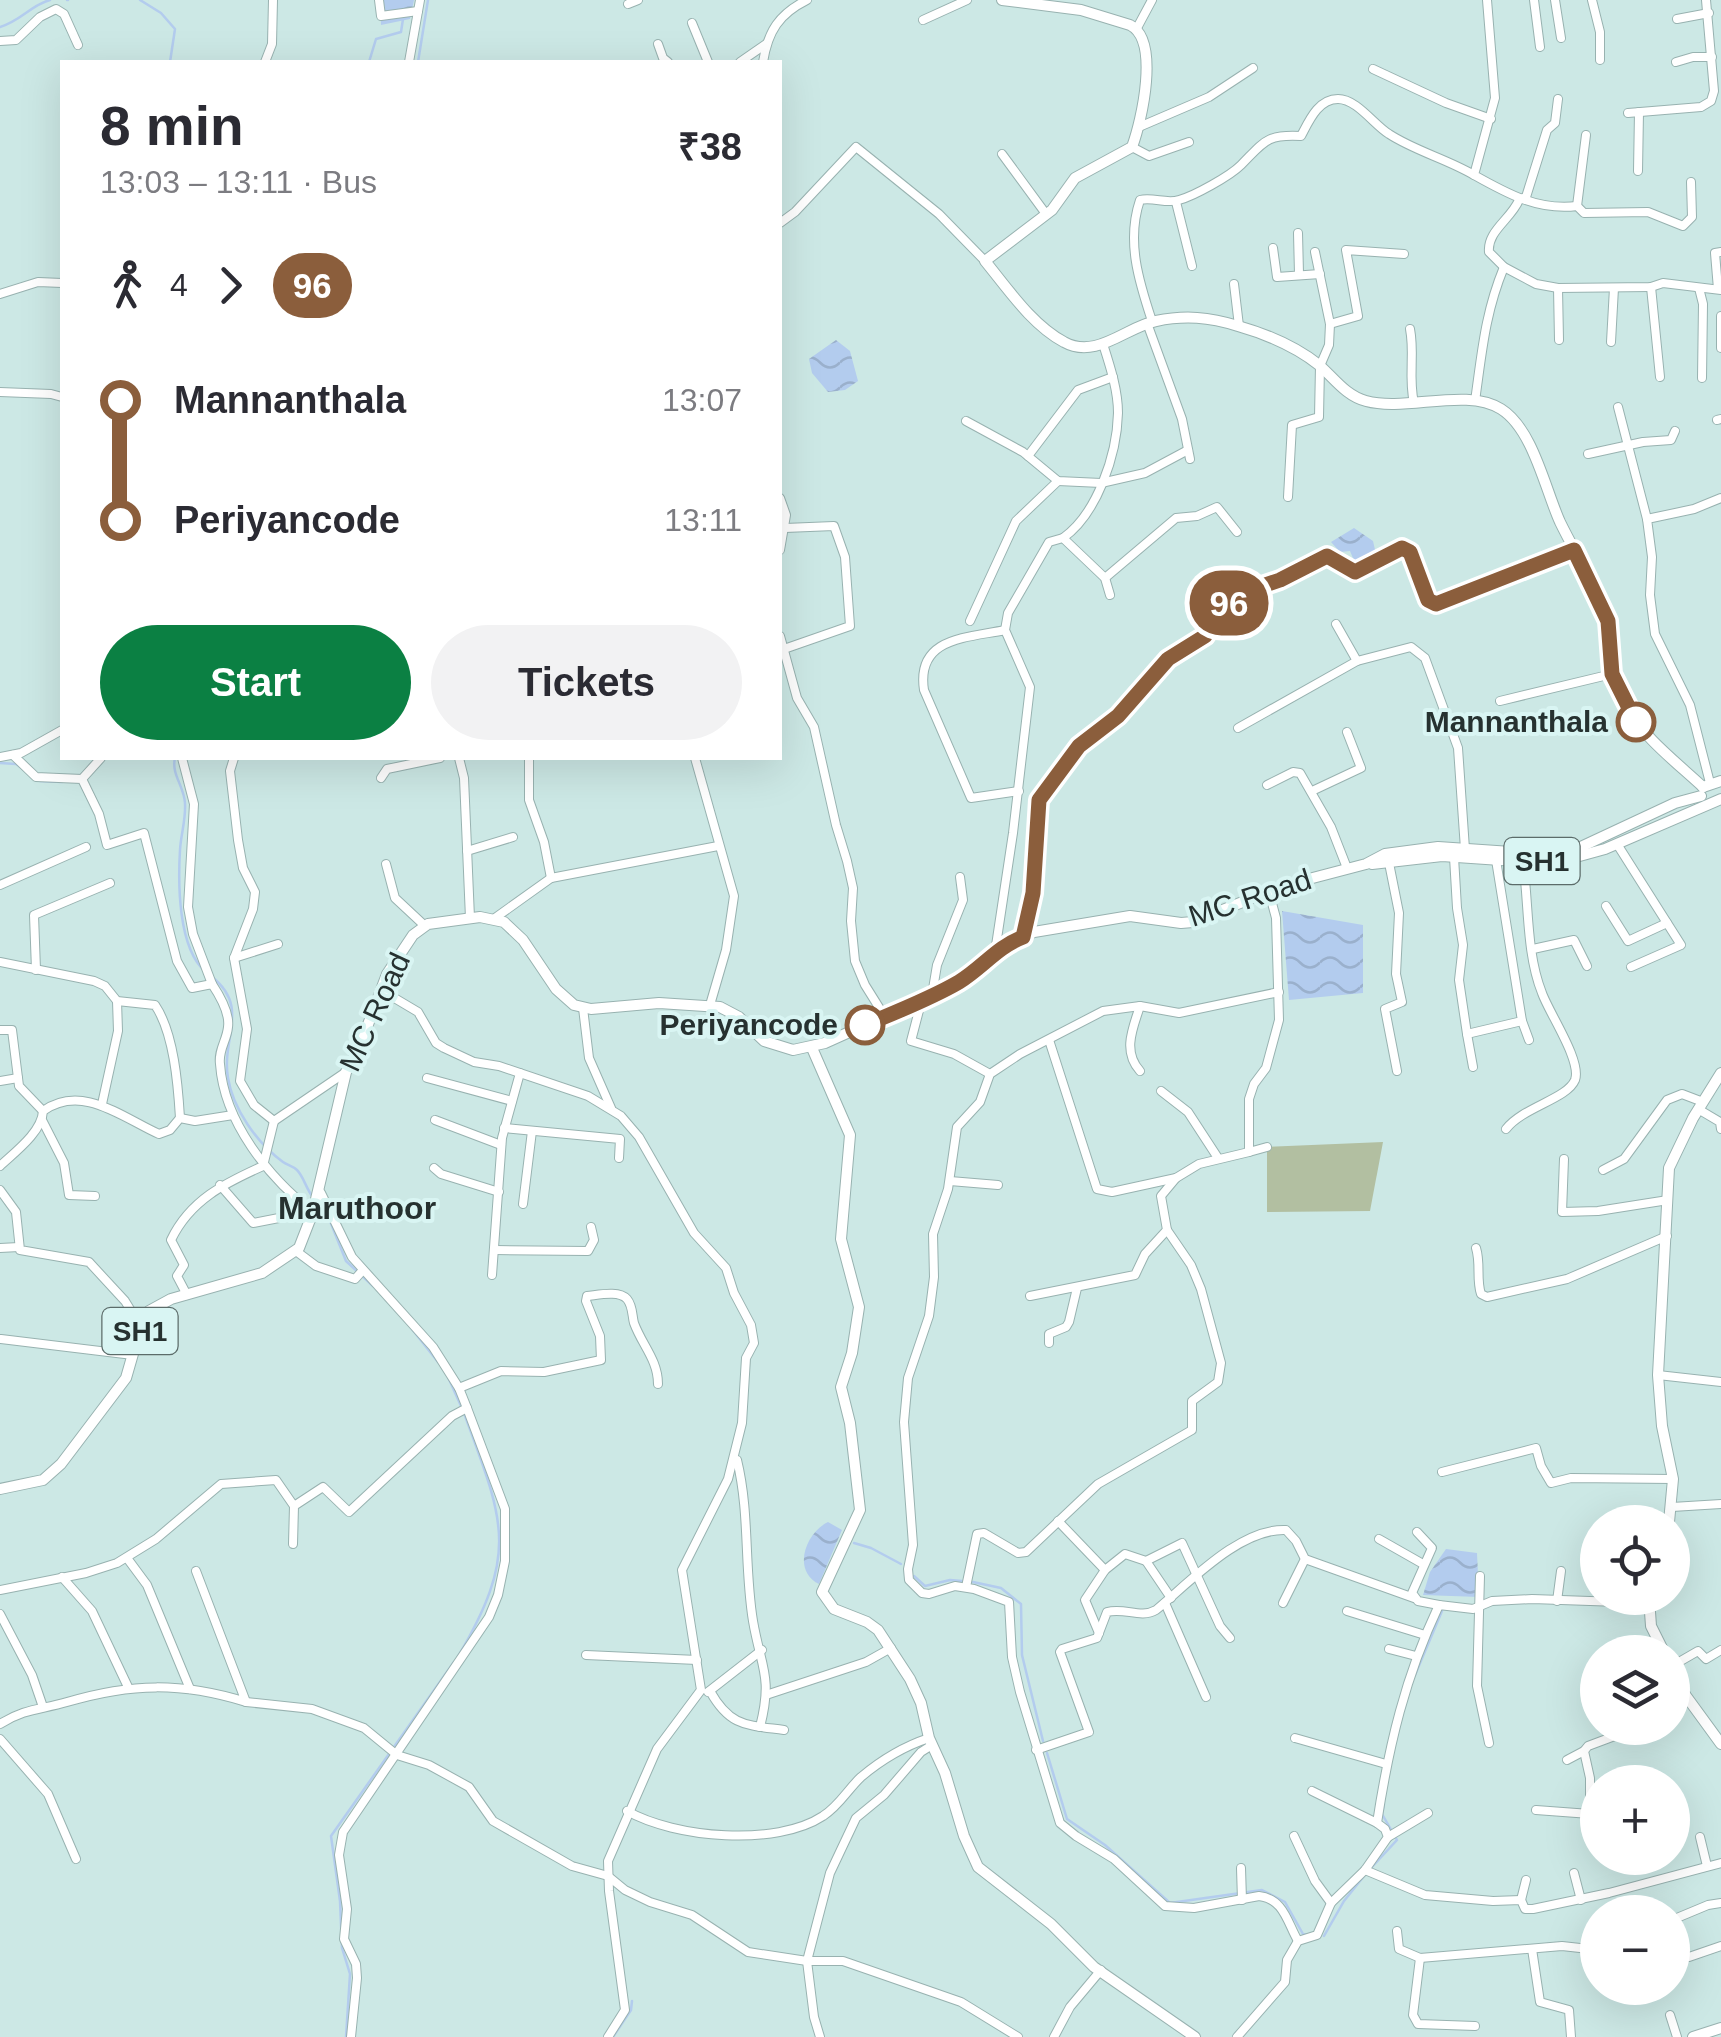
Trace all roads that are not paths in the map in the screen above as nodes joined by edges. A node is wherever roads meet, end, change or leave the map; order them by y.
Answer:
1 (273, 0) edge
2 (378, 0) edge
3 (420, 0) edge
4 (638, 0) edge
5 (806, 0) edge
6 (968, 0) edge
7 (1008, 0) edge
8 (1152, 0) edge
9 (1487, 0) edge
10 (1534, 0) edge
11 (1555, 0) edge
12 (1592, 0) edge
13 (1706, 0) edge
14 (628, 4) dead end
15 (418, 11) junction
16 (1709, 12) junction
17 (1677, 19) dead end
18 (923, 20) dead end
19 (692, 23) dead end
20 (1138, 28) junction
21 (1561, 38) dead end
22 (0, 41) edge
23 (658, 44) dead end
24 (766, 44) junction
25 (78, 45) dead end
26 (1540, 47) dead end
27 (1712, 58) junction
28 (266, 60) edge
29 (410, 60) edge
30 (665, 60) edge
31 (707, 60) edge
32 (743, 60) edge
33 (764, 60) edge
34 (1600, 60) dead end
35 (1676, 62) dead end
36 (1254, 68) dead end
37 (1373, 69) dead end
38 (1558, 99) dead end
39 (1640, 112) junction
40 (1628, 113) dead end
41 (1491, 118) junction
42 (1140, 127) junction
43 (1586, 136) dead end
44 (1189, 142) dead end
45 (1132, 147) junction
46 (1002, 154) dead end
47 (1638, 171) dead end
48 (1474, 175) junction
49 (1691, 182) dead end
50 (1518, 200) junction
51 (1176, 202) junction
52 (1576, 206) junction
53 (1046, 214) junction
54 (782, 222) edge
55 (1298, 232) dead end
56 (1273, 248) dead end
57 (1315, 252) dead end
58 (1721, 252) edge
59 (1404, 254) dead end
60 (985, 261) junction
61 (1192, 266) dead end
62 (1504, 267) junction
63 (1299, 274) junction
64 (1320, 274) junction
65 (60, 283) edge
66 (1234, 284) dead end
67 (1651, 287) junction
68 (1558, 288) junction
69 (1614, 288) junction
70 (1699, 288) junction
71 (1719, 289) edge
72 (0, 294) edge
73 (1721, 316) edge
74 (1150, 322) junction
75 (1330, 324) junction
76 (1239, 326) junction
77 (1410, 329) dead end
78 (1558, 340) dead end
79 (1612, 342) dead end
80 (1104, 344) junction
81 (1721, 348) edge
82 (1320, 366) junction
83 (1113, 377) junction
84 (1660, 377) dead end
85 (1702, 378) dead end
86 (0, 392) edge
87 (60, 396) edge
88 (1475, 400) junction
89 (1414, 403) junction
90 (1618, 407) dead end
91 (966, 421) dead end
92 (1675, 431) dead end
93 (1628, 444) junction
94 (1588, 454) dead end
95 (1028, 456) junction
96 (1058, 480) junction
97 (1100, 484) junction
98 (1288, 497) dead end
99 (1721, 498) edge
100 (782, 504) edge
101 (1647, 519) junction
102 (786, 528) junction
103 (1237, 532) dead end
104 (1063, 538) junction
105 (782, 543) edge
106 (1574, 550) junction
107 (1105, 578) junction
108 (1110, 594) dead end
109 (970, 621) dead end
110 (1336, 624) dead end
111 (1005, 630) junction
112 (782, 642) edge
113 (784, 649) junction
114 (1357, 660) junction
115 (784, 668) edge
116 (1612, 674) junction
117 (1500, 700) dead end
118 (1706, 714) dead end
119 (1693, 717) junction
120 (1238, 728) dead end
121 (60, 731) edge
122 (1347, 732) dead end
123 (13, 755) junction
124 (0, 757) edge
125 (99, 760) edge
126 (183, 760) edge
127 (233, 760) edge
128 (431, 760) edge
129 (460, 760) edge
130 (529, 760) edge
131 (696, 760) edge
132 (381, 778) dead end
133 (82, 779) junction
134 (1266, 785) dead end
135 (1018, 791) junction
136 (1312, 791) junction
137 (1714, 793) edge
138 (513, 837) dead end
139 (1616, 844) junction
140 (718, 846) junction
141 (86, 847) dead end
142 (1465, 848) junction
143 (467, 851) junction
144 (1454, 857) junction
145 (1496, 860) junction
146 (1523, 862) junction
147 (386, 864) dead end
148 (1366, 864) junction
149 (1389, 864) junction
150 (1348, 868) junction
151 (960, 877) dead end
152 (551, 878) junction
153 (110, 884) dead end
154 (0, 885) edge
155 (1269, 892) junction
156 (1606, 906) dead end
157 (470, 918) junction
158 (495, 918) junction
159 (1666, 922) junction
160 (425, 926) junction
161 (1023, 937) junction
162 (278, 944) dead end
163 (1534, 949) junction
164 (995, 952) junction
165 (234, 958) junction
166 (0, 962) edge
167 (1587, 966) dead end
168 (1630, 967) dead end
169 (36, 970) junction
170 (212, 984) junction
171 (381, 990) junction
172 (1279, 992) junction
173 (927, 997) junction
174 (116, 1001) junction
175 (710, 1006) junction
176 (1140, 1006) junction
177 (582, 1008) junction
178 (885, 1016) junction
179 (1522, 1021) junction
180 (0, 1030) edge
181 (1467, 1034) junction
182 (1049, 1040) junction
183 (1528, 1040) dead end
184 (812, 1048) junction
185 (1473, 1067) dead end
186 (1140, 1071) dead end
187 (1397, 1071) dead end
188 (346, 1072) junction
189 (520, 1073) junction
190 (1721, 1073) edge
191 (990, 1074) junction
192 (18, 1078) junction
193 (428, 1078) dead end
194 (0, 1082) edge
195 (1161, 1091) dead end
196 (512, 1101) junction
197 (102, 1104) junction
198 (1700, 1106) junction
199 (612, 1109) junction
200 (42, 1115) junction
201 (233, 1115) junction
202 (180, 1118) junction
203 (435, 1120) dead end
204 (274, 1122) junction
205 (504, 1128) junction
206 (1506, 1129) dead end
207 (1721, 1130) edge
208 (532, 1131) junction
209 (501, 1144) junction
210 (1266, 1147) dead end
211 (1249, 1152) junction
212 (619, 1158) dead end
213 (1218, 1158) junction
214 (1564, 1159) dead end
215 (0, 1166) edge
216 (263, 1166) junction
217 (434, 1168) dead end
218 (1603, 1170) dead end
219 (1176, 1178) junction
220 (950, 1181) junction
221 (220, 1185) junction
222 (998, 1185) dead end
223 (0, 1190) edge
224 (319, 1190) junction
225 (499, 1192) junction
226 (96, 1196) dead end
227 (1668, 1200) junction
228 (523, 1204) dead end
229 (310, 1209) junction
230 (591, 1227) dead end
231 (1167, 1230) junction
232 (1667, 1236) junction
233 (19, 1247) junction
234 (0, 1248) edge
235 (1476, 1248) dead end
236 (495, 1250) junction
237 (296, 1251) junction
238 (363, 1270) junction
239 (492, 1275) dead end
240 (1076, 1288) junction
241 (187, 1295) junction
242 (1030, 1296) dead end
243 (141, 1327) junction
244 (1, 1339) edge
245 (1048, 1343) dead end
246 (133, 1354) junction
247 (1658, 1376) junction
248 (1721, 1382) edge
249 (658, 1384) dead end
250 (458, 1388) junction
251 (466, 1408) junction
252 (736, 1456) junction
253 (1442, 1472) dead end
254 (1673, 1479) junction
255 (0, 1490) edge
256 (1721, 1504) edge
257 (1672, 1505) edge
258 (294, 1506) junction
259 (1690, 1506) edge
260 (1058, 1521) junction
261 (1417, 1532) dead end
262 (1379, 1539) dead end
263 (293, 1544) dead end
264 (127, 1558) junction
265 (1305, 1559) junction
266 (1146, 1561) junction
267 (1424, 1564) junction
268 (1105, 1570) junction
269 (1561, 1570) dead end
270 (196, 1571) dead end
271 (1198, 1576) junction
272 (1480, 1576) dead end
273 (62, 1577) junction
274 (966, 1588) junction
275 (0, 1590) edge
276 (1414, 1598) junction
277 (1168, 1601) junction
278 (1557, 1601) junction
279 (1580, 1601) edge
280 (1283, 1604) dead end
281 (1439, 1605) junction
282 (1480, 1607) junction
283 (1347, 1611) dead end
284 (0, 1614) edge
285 (1099, 1633) junction
286 (1425, 1635) junction
287 (1230, 1638) dead end
288 (891, 1648) junction
289 (762, 1650) junction
290 (1389, 1650) dead end
291 (1721, 1650) edge
292 (586, 1655) dead end
293 (1416, 1656) junction
294 (1690, 1656) edge
295 (697, 1660) junction
296 (128, 1688) junction
297 (190, 1689) junction
298 (710, 1691) junction
299 (699, 1694) junction
300 (768, 1694) junction
301 (1206, 1697) dead end
302 (1690, 1701) edge
303 (246, 1702) junction
304 (43, 1707) junction
305 (0, 1724) edge
306 (760, 1727) junction
307 (784, 1730) dead end
308 (1296, 1738) dead end
309 (0, 1739) edge
310 (930, 1742) junction
311 (1489, 1743) dead end
312 (1721, 1744) edge
313 (1591, 1745) edge
314 (1036, 1750) junction
315 (1584, 1751) junction
316 (393, 1752) junction
317 (1567, 1760) dead end
318 (1386, 1764) junction
319 (1312, 1791) dead end
320 (1536, 1810) dead end
321 (628, 1811) junction
322 (1428, 1813) dead end
323 (1377, 1823) junction
324 (1294, 1836) dead end
325 (1700, 1836) dead end
326 (1388, 1837) junction
327 (76, 1859) dead end
328 (1721, 1863) edge
329 (1707, 1866) junction
330 (1241, 1868) dead end
331 (1365, 1870) junction
332 (1574, 1874) dead end
333 (608, 1876) junction
334 (1526, 1880) dead end
335 (1600, 1895) edge
336 (1580, 1896) edge
337 (1242, 1900) junction
338 (1521, 1900) junction
339 (1580, 1900) edge
340 (1331, 1902) junction
341 (1721, 1903) edge
342 (1690, 1912) edge
343 (1396, 1931) dead end
344 (1298, 1941) junction
345 (1721, 1946) edge
346 (1532, 1948) junction
347 (1580, 1948) edge
348 (1690, 1957) edge
349 (1420, 1958) junction
350 (807, 1961) junction
351 (1101, 1970) junction
352 (1670, 2014) dead end
353 (1428, 2025) junction
354 (1474, 2026) dead end
355 (1721, 2028) edge
356 (351, 2037) edge
357 (608, 2037) edge
358 (820, 2037) edge
359 (1018, 2037) edge
360 (1054, 2037) edge
361 (1195, 2037) edge
362 (1238, 2037) edge
363 (1430, 2037) edge
364 (1571, 2037) edge
365 (1676, 2037) edge
366 (1692, 2037) edge

1 - 28 street
2 - 15 street
3 - 15 street
4 - 14 street
5 - 24 street
6 - 18 street
7 - 20 main road
8 - 20 street
9 - 41 street
10 - 26 street
11 - 21 street
12 - 34 street
13 - 16 street
15 - 29 street
16 - 17 street
16 - 27 street
19 - 31 street
20 - 42 main road
22 - 25 street
23 - 30 street
24 - 32 street
24 - 33 street
27 - 35 street
27 - 39 street
36 - 42 street
37 - 41 street
38 - 50 street
39 - 40 street
39 - 47 street
41 - 48 street
42 - 45 main road
43 - 52 street
44 - 45 street
45 - 53 main road
46 - 53 street
48 - 50 street
48 - 51 street
49 - 52 street
50 - 52 street
50 - 62 street
51 - 61 street
51 - 74 street
53 - 60 main road
54 - 60 street
55 - 63 street
56 - 63 street
57 - 64 street
58 - 71 street
59 - 75 street
60 - 80 main road
62 - 68 street
62 - 88 street
63 - 64 street
64 - 75 street
65 - 72 street
66 - 76 street
67 - 69 street
67 - 70 street
67 - 84 street
68 - 69 street
68 - 78 street
69 - 79 street
70 - 71 street
70 - 85 street
73 - 81 street
74 - 76 main road
74 - 80 main road
74 - 97 street
75 - 82 street
76 - 82 main road
77 - 89 street
80 - 83 street
82 - 89 main road
82 - 98 street
83 - 95 street
83 - 97 street
86 - 87 street
88 - 89 main road
88 - 106 main road
90 - 93 street
91 - 95 street
92 - 93 street
93 - 94 street
93 - 101 street
95 - 96 street
96 - 97 street
96 - 109 street
97 - 104 street
99 - 101 street
100 - 102 street
101 - 119 street
102 - 105 street
102 - 113 street
103 - 107 street
104 - 107 street
104 - 111 street
106 - 116 main road
106 - 161 street
107 - 108 street
110 - 114 street
111 - 135 street
111 - 135 street
112 - 113 street
113 - 115 street
114 - 120 street
114 - 142 street
115 - 178 street
116 - 117 street
116 - 137 main road
118 - 119 street
119 - 137 street
121 - 123 street
122 - 136 street
123 - 124 street
123 - 133 street
125 - 133 street
126 - 170 street
127 - 165 street
128 - 132 street
129 - 143 street
130 - 152 street
131 - 140 street
133 - 170 street
134 - 136 street
135 - 164 street
136 - 150 street
137 - 139 main road, MC Road / SH1
137 - 142 main road, MC Road / SH1
138 - 143 street
139 - 146 main road, MC Road / SH1
139 - 159 street
140 - 152 street
140 - 175 street
141 - 154 street
142 - 148 main road, MC Road / SH1
143 - 157 street
144 - 145 main road, MC Road / SH1
144 - 149 main road, MC Road / SH1
144 - 181 street
145 - 146 main road, MC Road / SH1
145 - 179 street
146 - 163 street
147 - 160 street
148 - 149 main road, MC Road / SH1
148 - 150 main road, MC Road / SH1
149 - 187 street
150 - 155 main road, MC Road / SH1
151 - 173 street
152 - 158 street
153 - 169 street
155 - 161 main road, MC Road / SH1
155 - 172 street
156 - 159 street
157 - 158 main road, MC Road
157 - 160 main road, MC Road
158 - 177 main road
159 - 168 street
160 - 171 main road, MC Road
161 - 164 main road, MC Road / SH1
162 - 165 street
163 - 167 street
163 - 206 street
164 - 173 main road, MC Road / SH1
165 - 204 street
166 - 169 street
169 - 174 street
170 - 201 street
171 - 188 main road, MC Road
171 - 189 street
172 - 176 street
172 - 211 street
173 - 178 main road, MC Road / SH1
173 - 191 street
174 - 197 street
174 - 202 street
175 - 177 main road
175 - 184 main road
176 - 182 street
176 - 186 street
177 - 199 street
178 - 184 main road, MC Road / SH1
179 - 181 street
179 - 183 street
180 - 192 street
181 - 185 street
182 - 191 street
182 - 219 street
184 - 288 main road
188 - 204 street
188 - 224 main road, MC Road
189 - 196 street
189 - 199 street
190 - 198 main road
191 - 220 street
192 - 194 street
192 - 200 street
193 - 196 street
195 - 213 street
196 - 205 street
197 - 200 street
197 - 202 street
198 - 207 street
198 - 218 street
198 - 227 main road
199 - 252 street
200 - 215 street
200 - 226 street
201 - 202 street
201 - 216 street
203 - 209 street
204 - 216 street
205 - 208 street
205 - 209 street
208 - 212 street
208 - 228 street
209 - 225 street
210 - 211 street
211 - 213 street
213 - 219 street
214 - 227 street
216 - 221 street
216 - 229 street
217 - 225 street
219 - 231 street
220 - 222 street
220 - 274 street
221 - 229 street
221 - 241 street
223 - 233 street
224 - 229 main road, MC Road
224 - 238 street
225 - 236 street
227 - 232 main road
229 - 237 main road, MC Road
230 - 236 street
231 - 240 street
231 - 260 street
232 - 235 street
232 - 247 main road
233 - 234 street
233 - 243 street
236 - 239 street
237 - 238 street
237 - 241 main road, SH1
238 - 250 street
240 - 242 street
240 - 245 street
241 - 243 main road, SH1
243 - 246 main road, SH1
244 - 246 street
246 - 255 main road, SH1
247 - 248 street
247 - 254 main road
249 - 250 street
250 - 251 street
251 - 258 street
251 - 316 street
252 - 289 street
252 - 295 street
253 - 254 street
254 - 257 main road
256 - 259 street
258 - 263 street
258 - 264 street
260 - 268 street
260 - 274 street
261 - 267 street
262 - 267 street
264 - 273 street
264 - 297 street
265 - 271 street
265 - 276 street
265 - 280 street
266 - 268 street
266 - 271 street
266 - 277 street
267 - 276 street
268 - 285 street
269 - 278 street
270 - 303 street
271 - 277 street
271 - 287 street
272 - 282 street
273 - 275 street
273 - 296 street
274 - 314 street
276 - 281 street
277 - 285 street
277 - 301 street
278 - 279 street
278 - 282 street
281 - 282 street
281 - 286 street
282 - 311 street
283 - 286 street
284 - 304 street
285 - 314 street
286 - 293 street
288 - 300 street
288 - 310 main road
289 - 298 street
289 - 300 street
290 - 293 street
291 - 294 street
292 - 295 street
293 - 318 street
295 - 299 street
296 - 297 street
296 - 304 street
297 - 303 street
298 - 299 street
298 - 306 street
299 - 321 street
300 - 306 street
302 - 312 main road
303 - 316 street
304 - 305 street
306 - 307 street
308 - 318 street
309 - 327 street
310 - 321 street
310 - 350 street
310 - 351 main road
313 - 315 street
314 - 337 street
315 - 317 street
315 - 320 street
316 - 333 street
316 - 356 street
318 - 323 street
319 - 323 street
321 - 333 street
322 - 326 street
323 - 326 street
324 - 340 street
325 - 329 street
326 - 331 street
328 - 329 street
329 - 335 street
330 - 337 street
331 - 338 street
331 - 340 street
332 - 336 street
333 - 350 street
333 - 357 street
334 - 338 street
337 - 344 street
338 - 339 street
340 - 344 street
341 - 342 street
343 - 349 street
344 - 362 street
345 - 348 street
346 - 347 street
346 - 349 street
346 - 364 street
349 - 353 street
350 - 358 street
350 - 359 street
351 - 360 street
351 - 361 main road
352 - 365 street
353 - 354 street
353 - 363 street
355 - 366 main road

